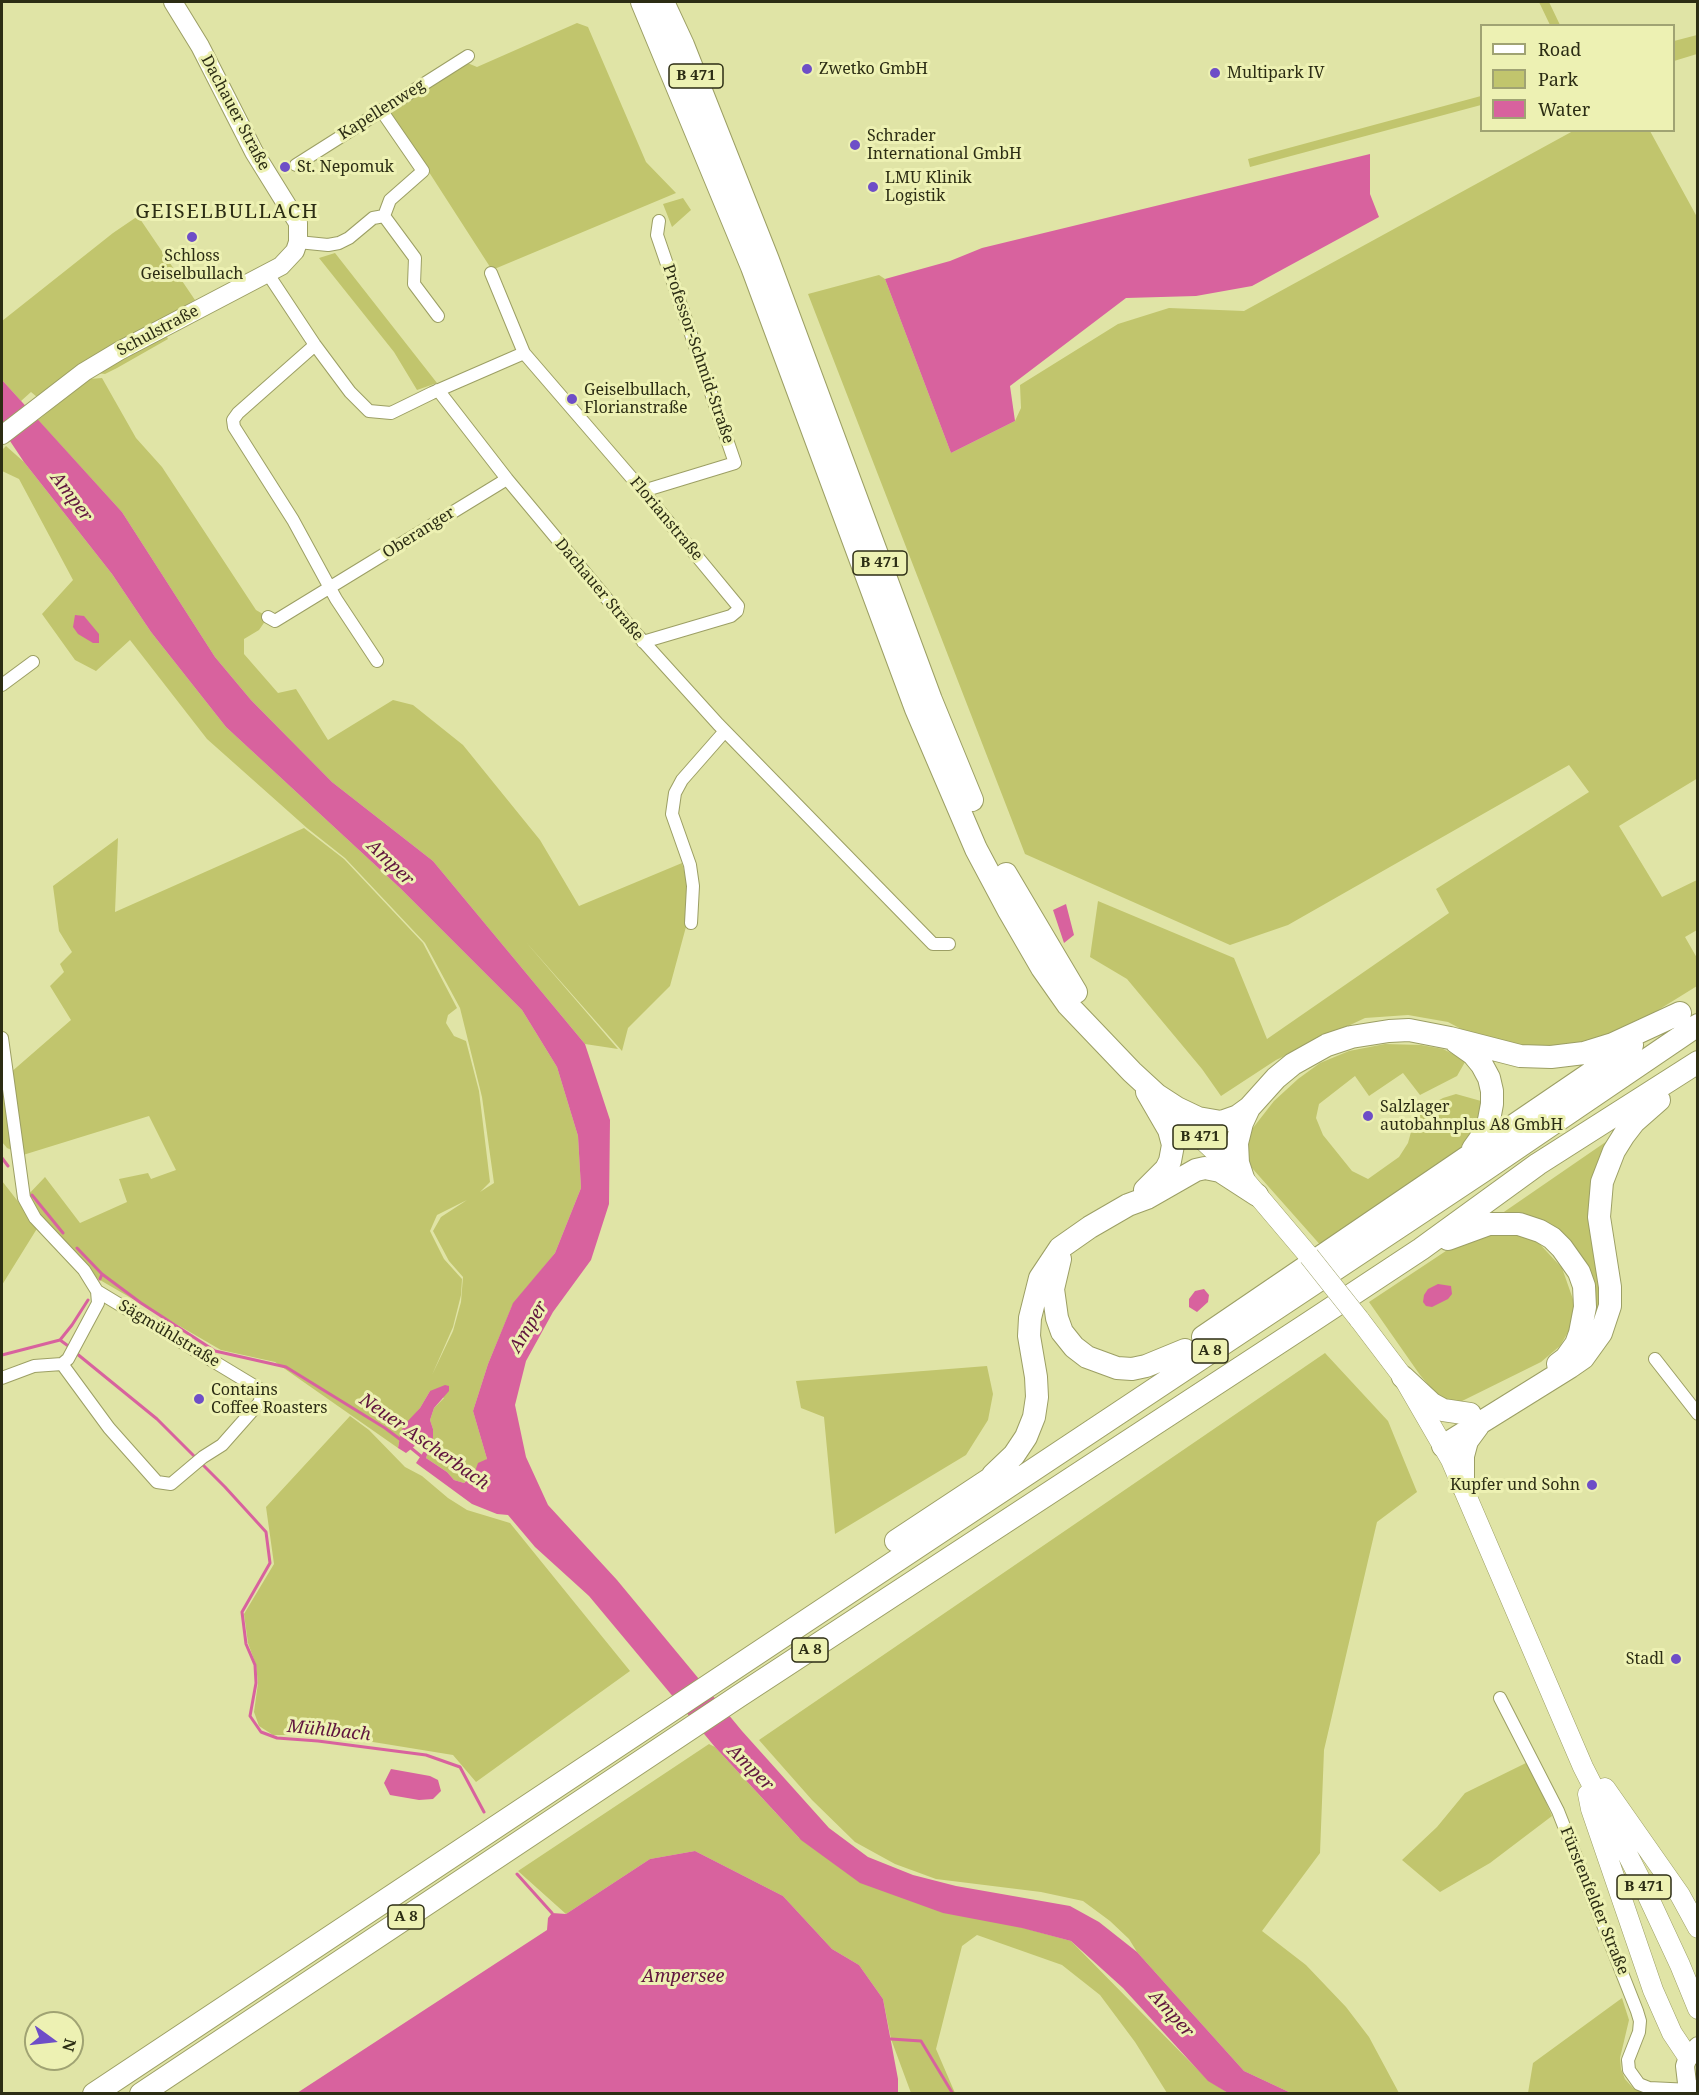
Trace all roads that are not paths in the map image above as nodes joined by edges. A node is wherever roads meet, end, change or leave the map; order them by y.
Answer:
1 (173, 2) edge
2 (642, 2) edge
3 (663, 2) edge
4 (468, 56) dead end
5 (381, 110) junction
6 (296, 165) dead end
7 (384, 216) junction
8 (659, 222) dead end
9 (298, 242) junction
10 (268, 273) junction
11 (491, 273) dead end
12 (438, 316) dead end
13 (315, 345) junction
14 (524, 353) junction
15 (438, 390) junction
16 (2, 435) edge
17 (507, 479) junction
18 (643, 491) junction
19 (331, 587) junction
20 (268, 616) dead end
21 (643, 642) junction
22 (377, 661) dead end
23 (33, 662) dead end
24 (2, 685) edge
25 (724, 731) junction
26 (691, 923) dead end
27 (949, 944) dead end
28 (1692, 1013) edge
29 (2, 1038) edge
30 (1450, 1038) junction
31 (1105, 1043) junction
32 (1698, 1064) edge
33 (1132, 1072) junction
34 (1157, 1095) junction
35 (1249, 1108) junction
36 (1460, 1162) junction
37 (1250, 1186) junction
38 (1148, 1192) junction
39 (1076, 1237) junction
40 (1421, 1249) junction
41 (97, 1291) junction
42 (1185, 1350) junction
43 (1655, 1359) dead end
44 (65, 1362) junction
45 (1403, 1377) junction
46 (2, 1378) edge
47 (1698, 1414) edge
48 (1476, 1419) junction
49 (1440, 1440) junction
50 (988, 1480) junction
51 (1467, 1496) junction
52 (718, 1672) junction
53 (1500, 1698) dead end
54 (1583, 1767) junction
55 (1698, 1928) edge
56 (1698, 2009) edge
57 (1691, 2073) edge
58 (94, 2094) edge
59 (141, 2094) edge

1 - 9 street, Dachauer Straße
2 - 31 highway, B 471
3 - 31 highway, B 471
4 - 5 street, Kapellenweg
5 - 6 street, Kapellenweg
5 - 7 street
7 - 9 street
7 - 12 street
8 - 18 street, Professor-Schmid-Straße
9 - 10 street, Schulstraße
10 - 13 street
10 - 16 street, Schulstraße
11 - 14 street, Florianstraße
13 - 15 street
13 - 19 street
14 - 15 street
14 - 18 street, Florianstraße
15 - 17 street, Dachauer Straße
17 - 19 street, Oberanger
17 - 21 street, Dachauer Straße
18 - 21 street, Florianstraße
19 - 20 street, Oberanger
19 - 22 street
21 - 25 street, Dachauer Straße
23 - 24 street
25 - 26 street
25 - 27 street, Dachauer Straße
28 - 30 highway
28 - 36 highway
28 - 52 highway, A 8
29 - 41 street, Sägmühlstraße
30 - 35 highway
30 - 36 highway
31 - 33 highway, B 471
32 - 40 highway, A 8
32 - 48 highway
33 - 34 highway, B 471
33 - 38 highway
34 - 35 highway
34 - 37 main road, B 471
35 - 37 highway
36 - 42 highway
37 - 38 highway
37 - 45 main road, B 471, bridge
38 - 39 highway
39 - 42 highway
39 - 50 highway
40 - 48 highway
40 - 59 highway, A 8
41 - 44 street, Sägmühlstraße
41 - 44 street, Sägmühlstraße
42 - 50 highway
43 - 47 street
44 - 46 street
45 - 48 highway
45 - 49 main road, B 471
48 - 49 highway
48 - 51 highway
49 - 51 main road, B 471
50 - 52 highway
51 - 54 main road, B 471
52 - 58 highway, A 8
53 - 57 street, Fürstenfelder Straße
54 - 55 main road
54 - 56 main road, B 471
54 - 57 main road

